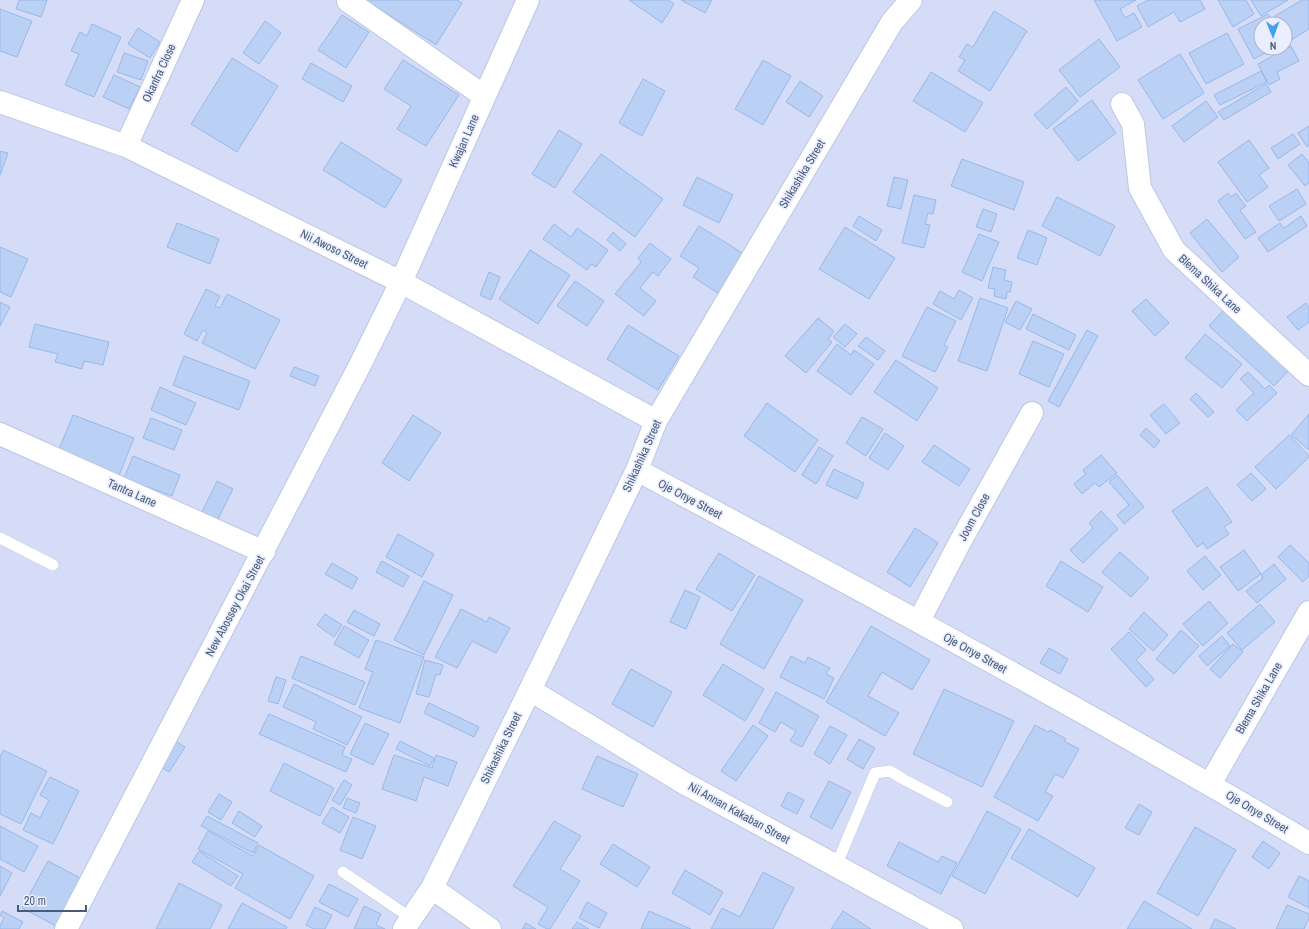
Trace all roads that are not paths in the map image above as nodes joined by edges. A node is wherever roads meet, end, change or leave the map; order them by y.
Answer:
1 (193, 0) edge
2 (528, 0) edge
3 (911, 0) edge
4 (348, 1) dead end
5 (484, 96) junction
6 (0, 102) edge
7 (1122, 104) dead end
8 (126, 146) junction
9 (400, 282) junction
10 (1309, 376) edge
11 (1032, 413) dead end
12 (656, 421) junction
13 (0, 434) edge
14 (637, 470) junction
15 (0, 538) edge
16 (264, 552) junction
17 (53, 565) dead end
18 (1309, 612) edge
19 (918, 621) junction
20 (530, 690) junction
21 (1210, 784) junction
22 (947, 802) dead end
23 (1309, 843) edge
24 (836, 866) junction
25 (343, 872) dead end
26 (432, 888) junction
27 (407, 924) edge
28 (66, 929) edge
29 (490, 929) edge
30 (952, 929) edge

1 - 8 street, Okanfra Close
2 - 5 street, Kwajan Lane
3 - 12 street, Shikashika Street
4 - 5 street
5 - 9 street, Kwajan Lane
6 - 8 street, Nii Awoso Street
7 - 10 street, Blema Shika Lane
8 - 9 street, Nii Awoso Street
9 - 12 street, Nii Awoso Street
9 - 16 street, New Abossey Okai Street
11 - 19 street, Joom Close
12 - 14 street, Shikashika Street
13 - 16 street, Tantra Lane
14 - 19 street, Oje Onye Street
14 - 20 street, Shikashika Street
15 - 17 lane
16 - 28 street, New Abossey Okai Street
18 - 21 street, Blema Shika Lane
19 - 21 street, Oje Onye Street
20 - 24 street, Nii Annan Kakaban Street
20 - 26 street, Shikashika Street
21 - 23 street, Oje Onye Street
22 - 24 lane
24 - 30 street, Nii Annan Kakaban Street
25 - 27 lane
26 - 27 street, Shikashika Street
26 - 29 street

